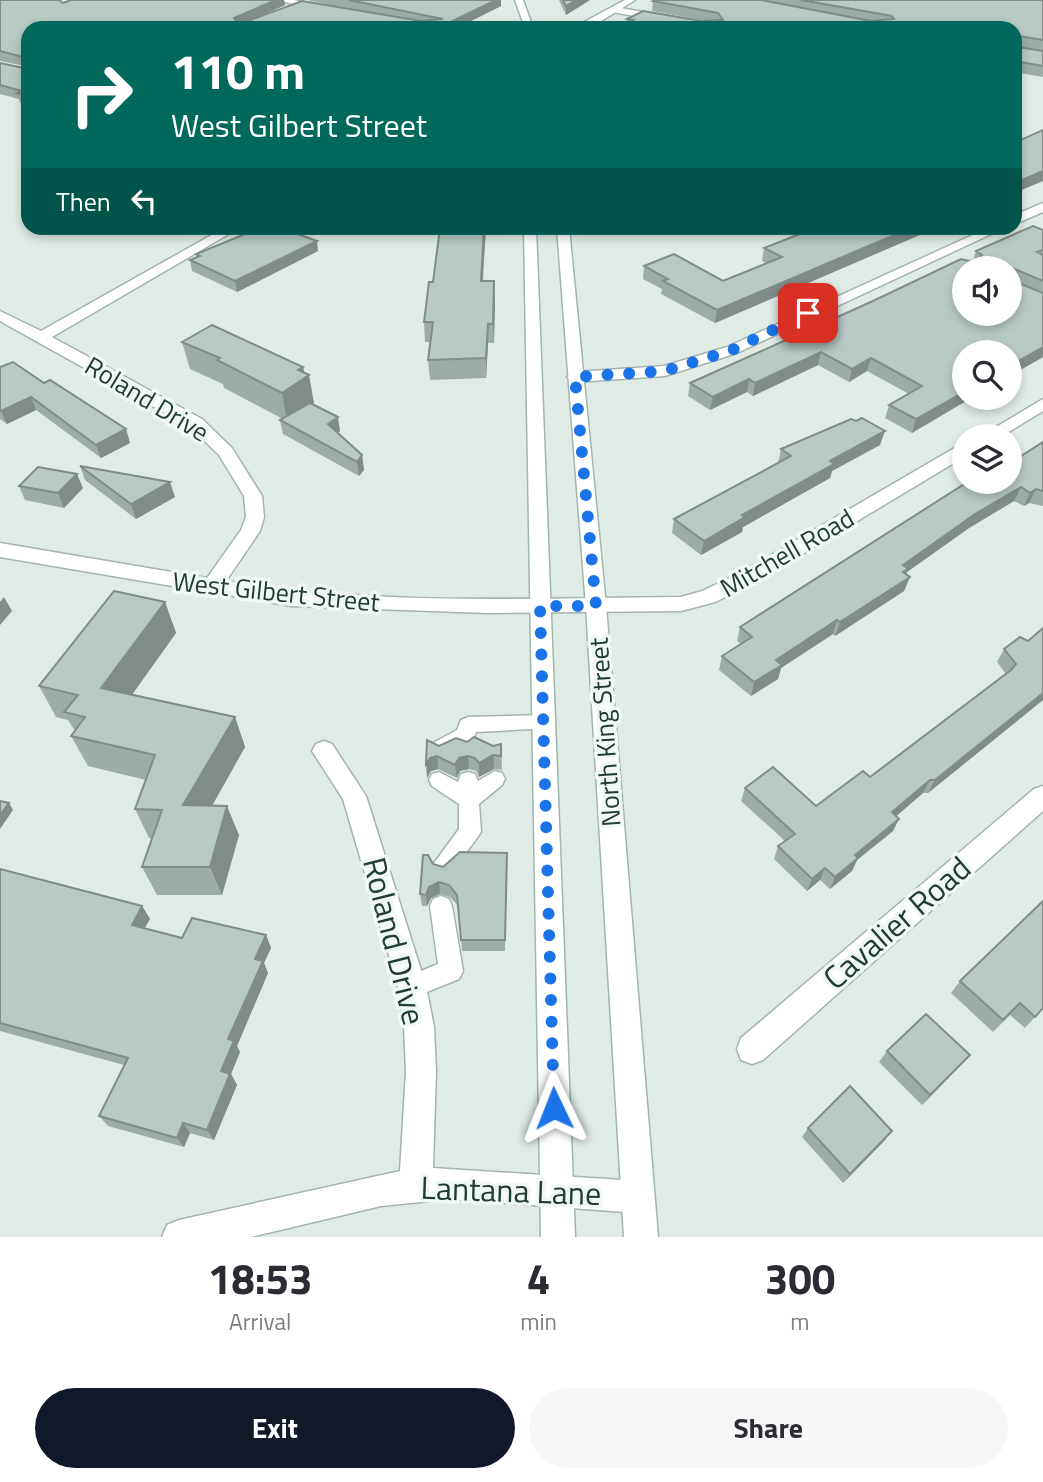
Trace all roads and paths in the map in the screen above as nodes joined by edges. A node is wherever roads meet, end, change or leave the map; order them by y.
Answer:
1 (280, 0) edge
2 (519, 0) edge
3 (631, 0) edge
4 (302, 4) junction
5 (329, 9) edge
6 (615, 10) junction
7 (278, 14) edge
8 (526, 21) edge
9 (592, 21) edge
10 (677, 21) edge
11 (1043, 207) edge
12 (1022, 217) edge
13 (221, 235) edge
14 (530, 235) edge
15 (564, 235) edge
16 (983, 235) edge
17 (939, 255) junction
18 (952, 260) edge
19 (0, 315) edge
20 (42, 337) junction
21 (575, 377) junction
22 (1043, 404) edge
23 (1009, 424) edge
24 (952, 457) edge
25 (0, 550) edge
26 (210, 588) junction
27 (540, 606) junction
28 (596, 606) junction
29 (543, 723) junction
30 (439, 749) edge
31 (324, 751) dead end
32 (495, 779) dead end
33 (439, 780) dead end
34 (468, 790) junction
35 (1043, 796) edge
36 (443, 866) edge
37 (441, 906) dead end
38 (412, 986) junction
39 (752, 1049) dead end
40 (416, 1185) junction
41 (556, 1191) junction
42 (638, 1197) junction
43 (179, 1237) edge
44 (558, 1237) edge
45 (641, 1237) edge

1 - 4 street
2 - 8 street
3 - 6 street
4 - 5 street
4 - 7 street
6 - 9 street
6 - 10 street
11 - 12 street
13 - 20 street
14 - 27 street
15 - 21 street, North King Street
16 - 17 street
17 - 18 street
17 - 21 street
19 - 20 street, Roland Drive
20 - 26 street, Roland Drive
21 - 28 street, North King Street
22 - 23 street
24 - 28 street, Mitchell Road
25 - 26 street, West Gilbert Street
26 - 27 street, West Gilbert Street
27 - 28 street, West Gilbert Street
27 - 29 street
28 - 42 street, North King Street
29 - 30 lane
29 - 41 street
31 - 38 street, Roland Drive
32 - 34 lane
33 - 34 lane
34 - 36 lane
35 - 39 street, Cavalier Road
37 - 38 lane
38 - 40 street, Roland Drive
40 - 41 street, Lantana Lane
40 - 43 street, Lantana Lane
41 - 42 street, Lantana Lane
41 - 44 street
42 - 45 street, North King Street

